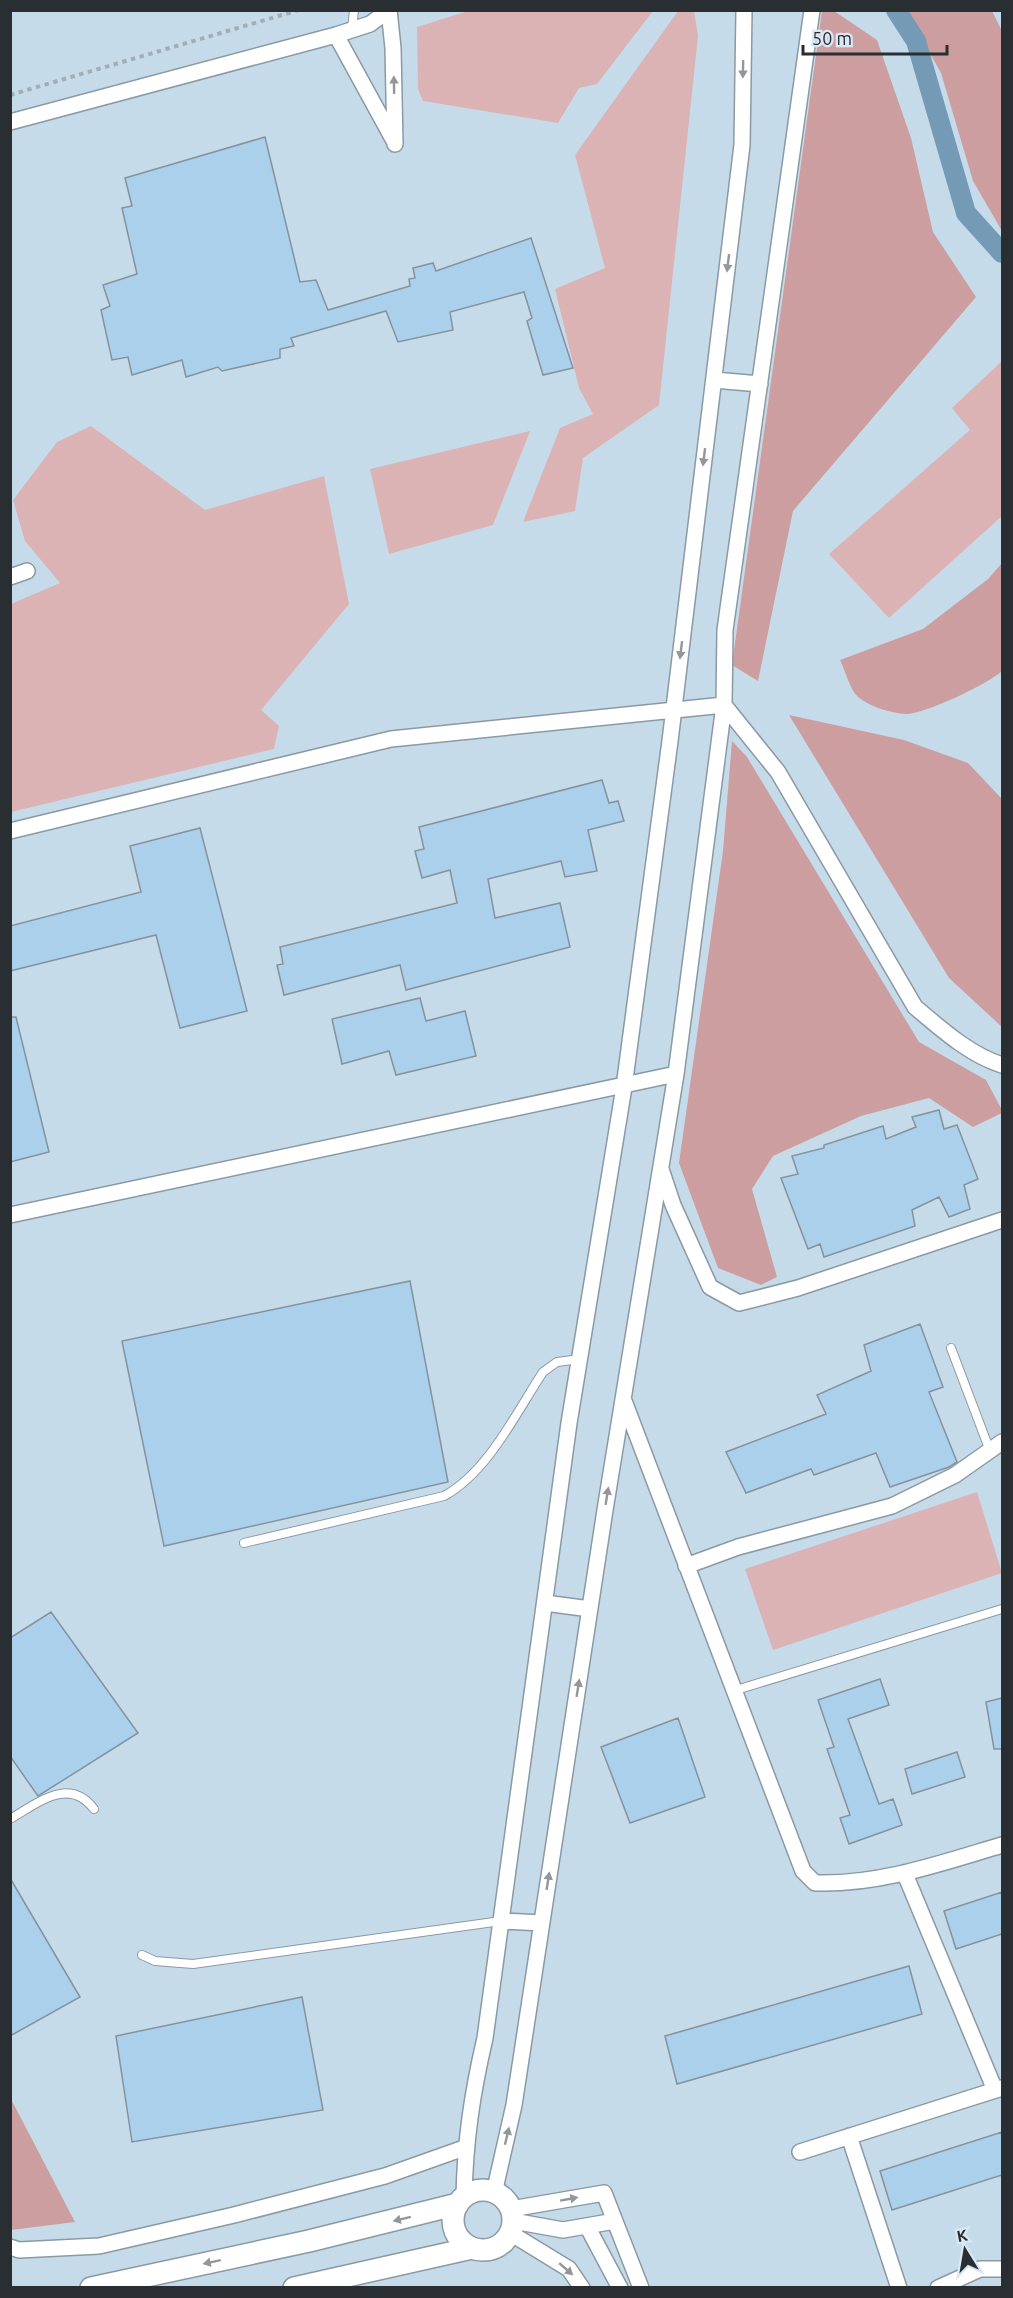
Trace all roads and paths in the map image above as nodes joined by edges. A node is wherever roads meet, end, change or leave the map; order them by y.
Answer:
1 (299, 10) edge
2 (354, 10) edge
3 (744, 10) edge
4 (812, 10) edge
5 (352, 30) junction
6 (336, 35) junction
7 (10, 95) edge
8 (10, 122) edge
9 (714, 380) junction
10 (760, 384) junction
11 (27, 571) dead end
12 (10, 577) edge
13 (724, 705) junction
14 (674, 709) junction
15 (10, 831) edge
16 (1002, 1065) edge
17 (676, 1074) junction
18 (624, 1087) junction
19 (660, 1166) junction
20 (10, 1215) edge
21 (1002, 1220) edge
22 (951, 1348) dead end
23 (580, 1359) junction
24 (623, 1398) junction
25 (996, 1446) edge
26 (244, 1542) dead end
27 (686, 1566) junction
28 (545, 1603) junction
29 (590, 1609) junction
30 (1002, 1609) edge
31 (733, 1691) junction
32 (94, 1809) dead end
33 (10, 1819) edge
34 (1002, 1845) edge
35 (905, 1874) junction
36 (501, 1921) junction
37 (542, 1923) junction
38 (142, 1955) dead end
39 (999, 2089) edge
40 (849, 2136) junction
41 (464, 2148) junction
42 (800, 2152) dead end
43 (494, 2193) junction
44 (461, 2201) junction
45 (512, 2221) junction
46 (615, 2222) junction
47 (587, 2226) junction
48 (10, 2247) edge
49 (472, 2248) junction
50 (1002, 2269) edge
51 (92, 2288) edge
52 (294, 2288) edge
53 (582, 2288) edge
54 (621, 2288) edge
55 (642, 2288) edge
56 (899, 2288) edge
57 (938, 2288) edge

1 - 7 path
2 - 5 lane
3 -> 9 street
4 - 10 street
5 - 6 street
6 -> 5 street
6 - 8 street
9 - 10 street
9 -> 14 street
10 - 13 street
11 - 12 street
13 - 14 street
13 - 16 street
13 - 17 street
14 - 15 street
14 - 18 street
17 - 18 street
17 - 19 street
18 - 20 street
18 - 23 street
19 - 21 street
19 - 24 street
22 - 25 lane
23 - 26 lane
23 - 28 street
24 - 27 street
29 -> 24 street
25 - 27 street
27 - 31 street
28 - 29 street
28 - 36 street
37 -> 29 street
30 - 31 lane
31 - 35 street
32 - 33 lane
34 - 35 street
35 - 39 street
36 - 37 street
36 - 38 lane
36 - 41 street
43 -> 37 street
39 - 40 street
40 - 42 street
40 - 56 street
41 - 44 street
41 - 48 street
43 - 44 main road
43 - 45 main road
44 - 49 main road
44 -> 51 main road
45 -> 46 street
45 - 47 street
45 - 49 main road
45 -> 53 street
46 - 47 street
46 - 55 street
47 - 54 street
49 - 52 main road
50 - 57 street

